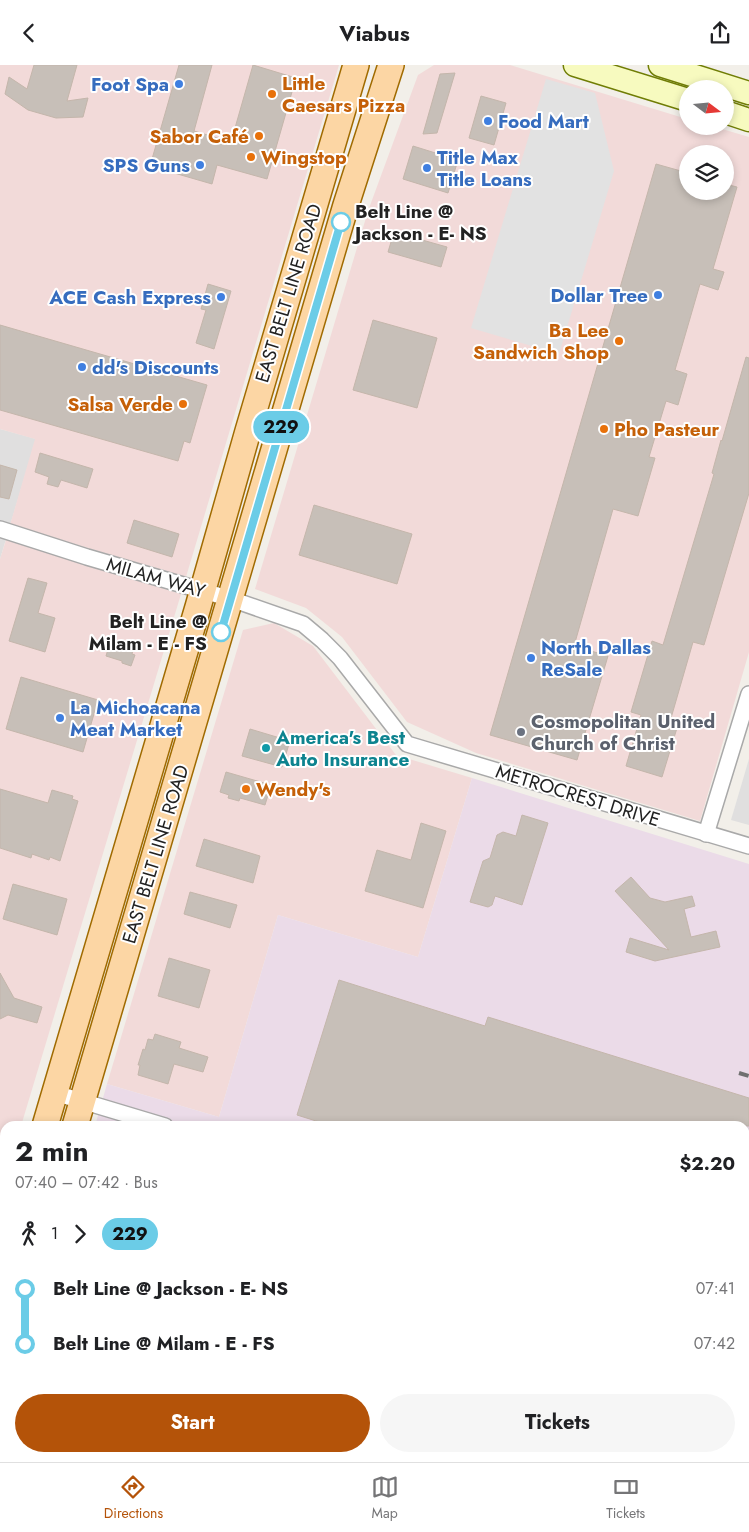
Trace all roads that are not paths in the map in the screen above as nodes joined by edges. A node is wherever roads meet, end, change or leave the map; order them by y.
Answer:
1 (575, 65) edge
2 (660, 65) edge
3 (392, 66) edge
4 (354, 69) edge
5 (749, 93) edge
6 (679, 97) edge
7 (734, 115) edge
8 (749, 120) edge
9 (337, 128) junction
10 (291, 283) junction
11 (322, 290) junction
12 (281, 429) junction
13 (0, 529) edge
14 (203, 590) junction
15 (231, 599) junction
16 (749, 694) edge
17 (407, 744) joint
18 (706, 834) junction
19 (749, 846) edge
20 (55, 1093) junction
21 (82, 1101) junction
22 (47, 1121) edge
23 (76, 1121) edge
24 (148, 1121) edge

1 - 6 main road
2 - 5 main road
3 - 11 main road, EAST BELT LINE ROAD
4 - 9 main road, EAST BELT LINE ROAD
7 - 8 main road
9 - 10 main road, EAST BELT LINE ROAD
9 - 11 main road
10 - 12 main road
10 - 14 main road, EAST BELT LINE ROAD
11 - 12 main road, EAST BELT LINE ROAD
12 - 15 main road, EAST BELT LINE ROAD
13 - 14 street, MILAM WAY
14 - 15 street, MILAM WAY
14 - 20 main road, EAST BELT LINE ROAD
15 - 17 street, MILAM WAY
15 - 21 main road, EAST BELT LINE ROAD
16 - 18 street
17 - 18 street, METROCREST DRIVE
18 - 19 street, METROCREST DRIVE
20 - 21 street
20 - 22 main road, EAST BELT LINE ROAD
21 - 23 main road, EAST BELT LINE ROAD
21 - 24 street

